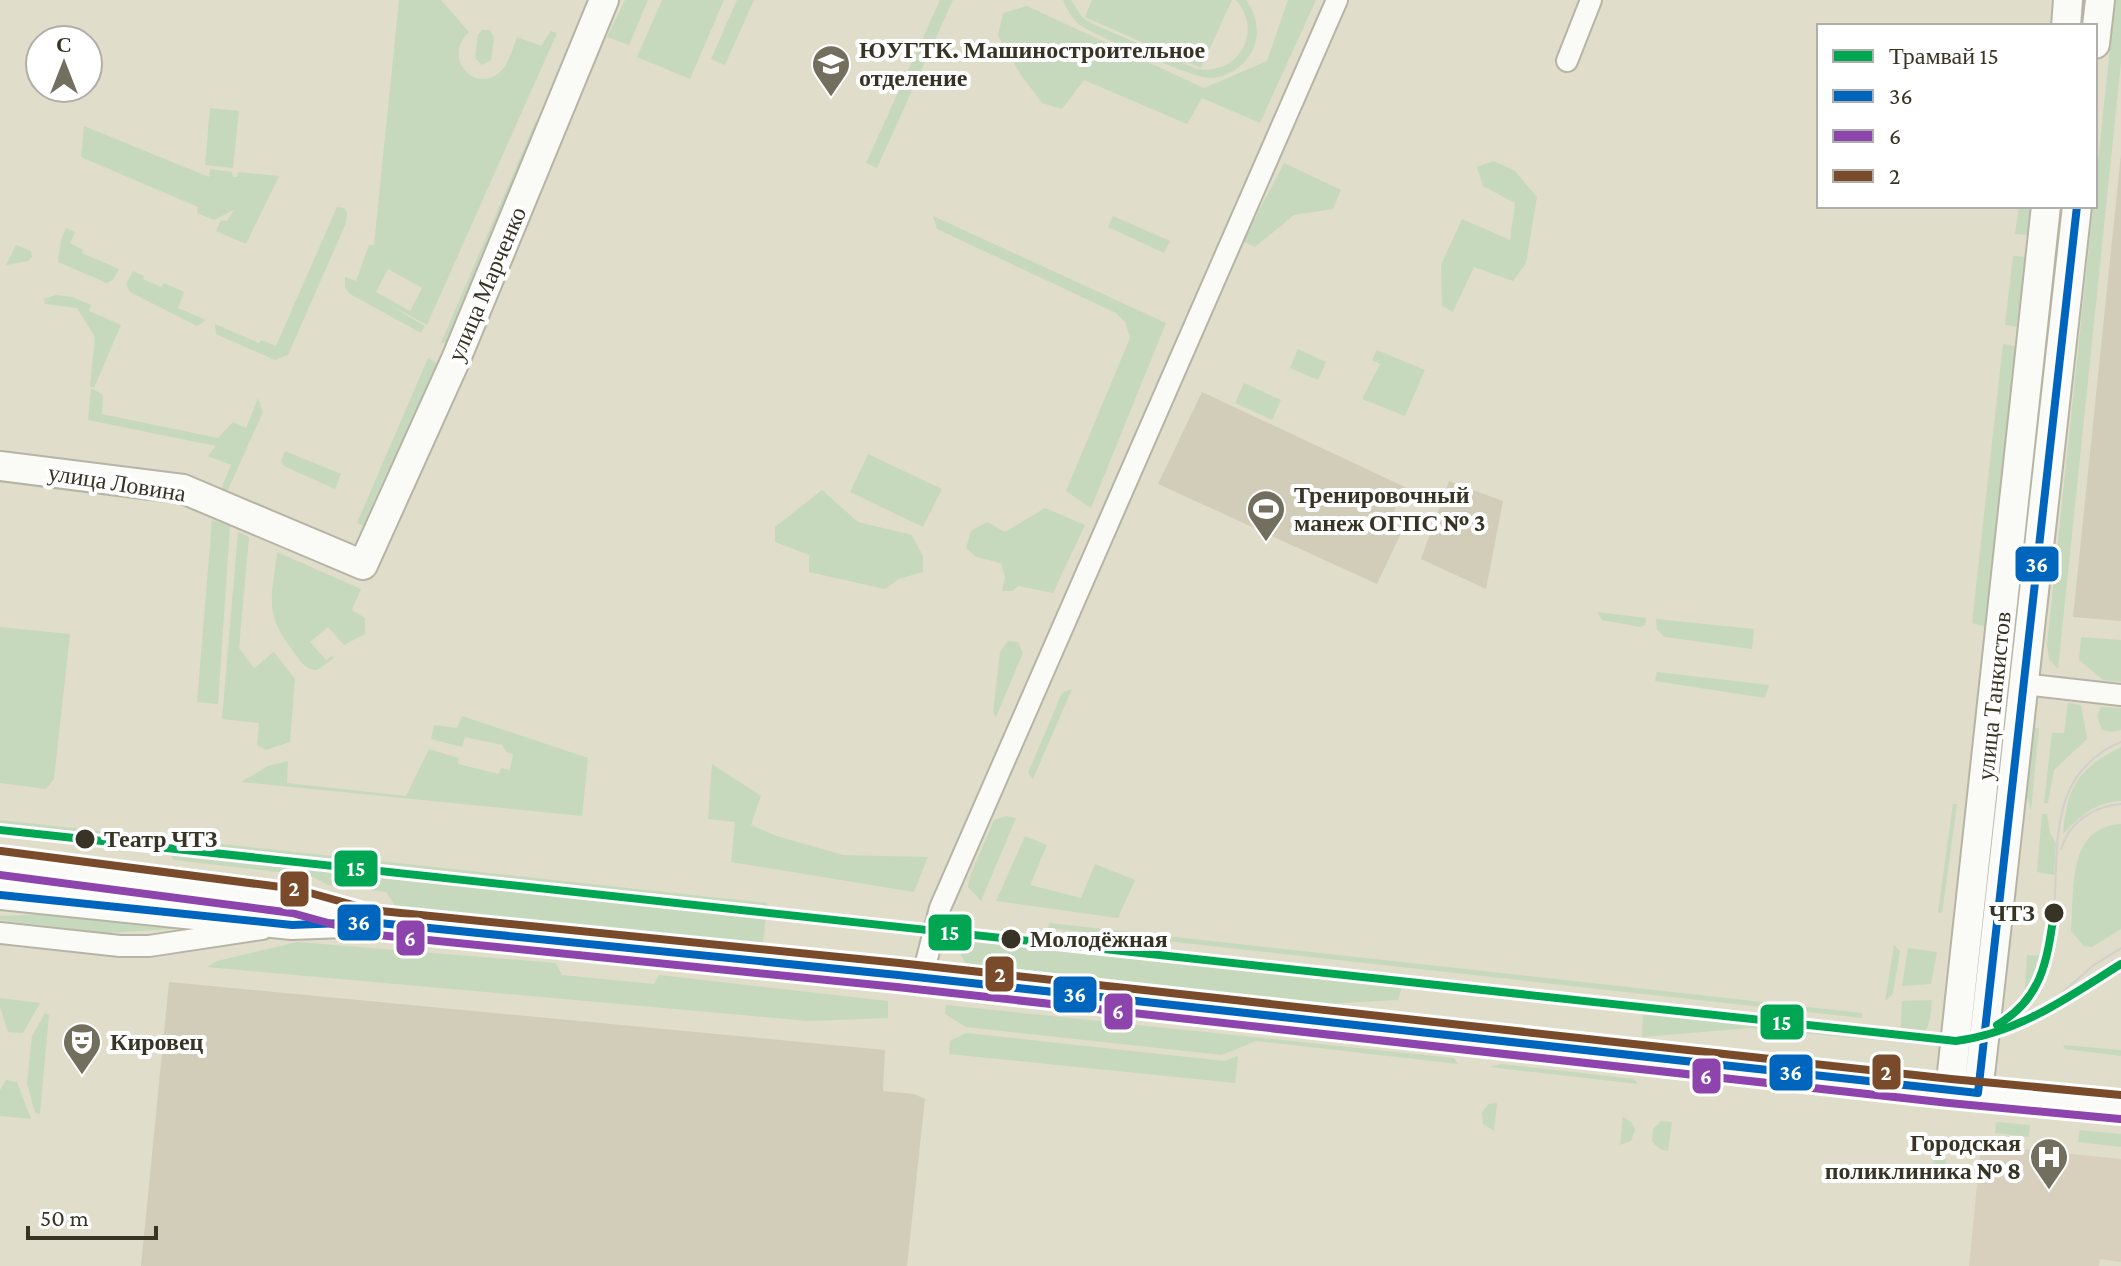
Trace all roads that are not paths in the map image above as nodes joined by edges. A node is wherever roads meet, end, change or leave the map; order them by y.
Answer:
1 (604, 0) edge
2 (1337, 0) edge
3 (1591, 0) edge
4 (2068, 0) edge
5 (2100, 0) edge
6 (2066, 24) edge
7 (2097, 26) edge
8 (1567, 61) dead end
9 (2046, 208) edge
10 (2077, 208) edge
11 (0, 466) edge
12 (363, 565) joint
13 (2009, 683) junction
14 (2121, 695) edge
15 (0, 863) edge
16 (0, 895) edge
17 (369, 922) junction
18 (292, 925) junction
19 (0, 933) edge
20 (922, 978) junction
21 (1950, 1091) junction
22 (1978, 1093) junction
23 (2121, 1107) edge

1 - 12 main road, улица Марченко
2 - 20 street
3 - 8 street
4 - 6 main road
5 - 7 main road
9 - 13 main road, улица Танкистов
10 - 13 main road, улица Танкистов
11 - 12 main road, улица Ловина
13 - 14 street
13 - 21 main road, улица Танкистов
13 - 22 main road, улица Танкистов
15 - 17 main road
16 - 18 main road
17 - 18 main road
17 - 20 main road
18 - 19 street
20 - 21 main road
21 - 22 main road
22 - 23 main road

